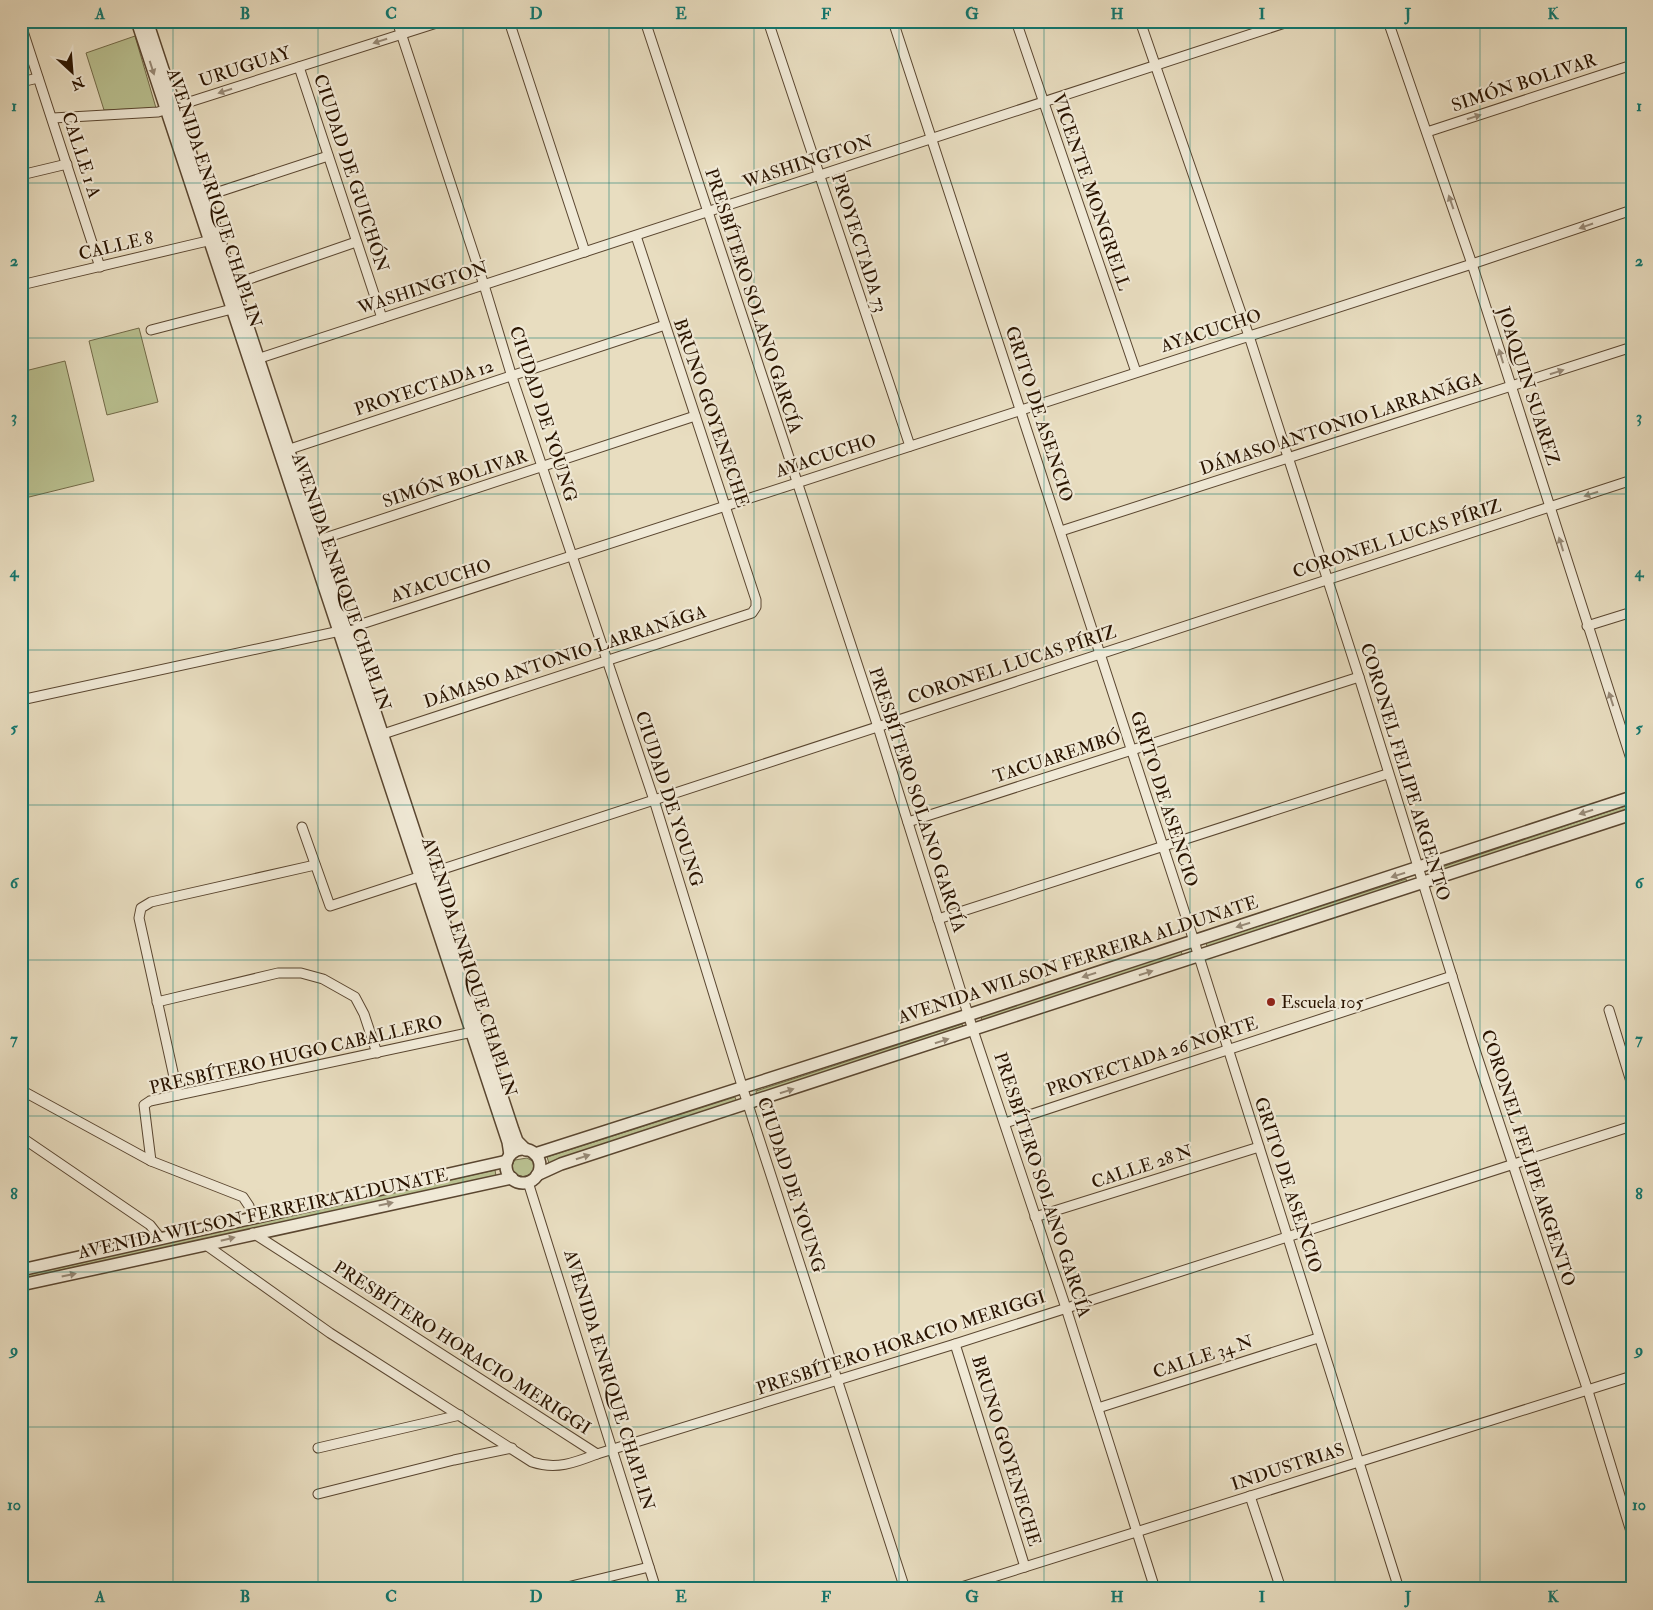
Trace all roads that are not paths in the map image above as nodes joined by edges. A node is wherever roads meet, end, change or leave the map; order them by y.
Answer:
1 (137, 21) edge
2 (147, 21) edge
3 (397, 21) edge
4 (443, 21) edge
5 (509, 21) edge
6 (645, 21) edge
7 (768, 21) edge
8 (893, 21) edge
9 (1016, 21) edge
10 (1140, 21) edge
11 (1291, 21) edge
12 (1388, 21) edge
13 (1281, 23) edge
14 (21, 25) edge
15 (401, 34) junction
16 (1632, 65) edge
17 (1155, 66) junction
18 (299, 67) junction
19 (38, 78) junction
20 (21, 82) edge
21 (1042, 103) junction
22 (170, 108) junction
23 (53, 118) junction
24 (1427, 132) junction
25 (932, 138) junction
26 (328, 156) junction
27 (67, 164) junction
28 (21, 175) edge
29 (819, 175) junction
30 (200, 198) junction
31 (1632, 210) edge
32 (707, 211) junction
33 (636, 236) junction
34 (214, 240) junction
35 (356, 242) junction
36 (585, 252) junction
37 (1472, 264) junction
38 (100, 267) junction
39 (21, 285) edge
40 (484, 285) junction
41 (230, 286) junction
42 (232, 309) junction
43 (382, 318) junction
44 (665, 325) junction
45 (152, 330) dead end
46 (1249, 336) junction
47 (1632, 347) edge
48 (254, 360) junction
49 (1136, 372) junction
50 (512, 377) junction
51 (1510, 386) junction
52 (1022, 410) junction
53 (695, 416) junction
54 (910, 446) junction
55 (283, 451) junction
56 (1287, 460) junction
57 (542, 468) junction
58 (1632, 480) edge
59 (796, 483) junction
60 (726, 506) junction
61 (1550, 507) junction
62 (1061, 531) junction
63 (314, 542) junction
64 (573, 556) junction
65 (1326, 578) junction
66 (756, 600) joint
67 (1632, 612) edge
68 (1587, 626) junction
69 (344, 630) junction
70 (1099, 653) junction
71 (608, 660) junction
72 (1359, 677) junction
73 (21, 700) edge
74 (878, 727) junction
75 (379, 736) junction
76 (1131, 751) junction
77 (1632, 762) edge
78 (1387, 774) junction
79 (1632, 797) edge
80 (654, 800) junction
81 (1632, 814) edge
82 (908, 822) junction
83 (302, 827) dead end
84 (1163, 847) junction
85 (315, 865) junction
86 (1418, 868) junction
87 (425, 876) junction
88 (1423, 884) junction
89 (938, 919) junction
90 (1194, 940) junction
91 (1199, 956) junction
92 (1452, 976) junction
93 (157, 1002) junction
94 (1608, 1010) dead end
95 (968, 1015) junction
96 (973, 1030) junction
97 (475, 1031) junction
98 (1228, 1050) junction
99 (377, 1053) junction
100 (1632, 1085) edge
101 (743, 1088) junction
102 (21, 1090) edge
103 (178, 1095) junction
104 (748, 1104) junction
105 (1005, 1123) junction
106 (1632, 1126) edge
107 (21, 1137) edge
108 (1259, 1147) junction
109 (530, 1152) junction
110 (509, 1158) junction
111 (151, 1160) junction
112 (1512, 1163) junction
113 (512, 1178) junction
114 (533, 1178) junction
115 (1036, 1218) junction
116 (252, 1219) junction
117 (253, 1233) junction
118 (1288, 1237) junction
119 (161, 1239) junction
120 (206, 1245) junction
121 (21, 1270) edge
122 (21, 1285) edge
123 (1066, 1308) junction
124 (1318, 1338) junction
125 (955, 1344) junction
126 (1632, 1376) edge
127 (838, 1381) junction
128 (1588, 1391) junction
129 (1098, 1408) junction
130 (460, 1415) junction
131 (318, 1448) dead end
132 (512, 1448) junction
133 (614, 1450) junction
134 (597, 1454) junction
135 (1358, 1462) junction
136 (318, 1494) dead end
137 (1250, 1496) junction
138 (1137, 1532) junction
139 (1632, 1535) edge
140 (649, 1567) junction
141 (1025, 1568) junction
142 (560, 1589) edge
143 (656, 1589) edge
144 (904, 1589) edge
145 (955, 1589) edge
146 (1155, 1589) edge
147 (1281, 1589) edge
148 (1399, 1589) edge

1 -> 22 street, AVENIDA ENRIQUE CHAPLIN
2 - 22 street, AVENIDA ENRIQUE CHAPLIN
3 - 15 street, CIUDAD DE YOUNG
4 - 15 street, URUGUAY
5 - 36 street
6 - 32 street, PRESBÍTERO SOLANO GARCÍA
7 - 29 street, PROYECTADA 73
8 - 25 street, GRITO DE ASENCIO
9 - 21 street, VICENTE MONGRELL
10 - 17 street, CORONEL FELIPE ARGENTO
11 - 13 street, WASHINGTON
12 - 24 street, JOAQUIN SUAREZ
13 - 17 street, WASHINGTON
14 - 19 street, CALLE 1 A
15 -> 18 street, URUGUAY
15 - 40 street, CIUDAD DE YOUNG
24 -> 16 street, SIMÓN BOLIVAR
17 - 21 street, WASHINGTON
17 - 46 street, CORONEL FELIPE ARGENTO
18 -> 22 street, URUGUAY
18 - 26 street, CIUDAD DE GUICHÓN
19 - 20 street
19 - 23 street, CALLE 1 A
21 - 25 street, WASHINGTON
21 - 49 street, VICENTE MONGRELL
22 - 23 street, URUGUAY
22 - 30 street, AVENIDA ENRIQUE CHAPLIN
23 - 27 street, CALLE 1 A
37 -> 24 street, JOAQUIN SUAREZ
25 - 29 street, WASHINGTON
25 - 52 street, GRITO DE ASENCIO
26 - 30 street
26 - 35 street, CIUDAD DE GUICHÓN
27 - 28 street
27 - 38 street, CALLE 1 A
29 - 32 street, WASHINGTON
29 - 54 street, PROYECTADA 73
30 - 34 street, AVENIDA ENRIQUE CHAPLIN
31 -> 37 street, AYACUCHO
32 - 33 street, WASHINGTON
32 - 59 street, PRESBÍTERO SOLANO GARCÍA
33 - 36 street, WASHINGTON
33 - 44 street, BRUNO GOYENECHE
34 - 38 street, CALLE 8
34 - 41 street, AVENIDA ENRIQUE CHAPLIN
35 - 41 street
35 - 43 street, CIUDAD DE GUICHÓN
36 - 40 street, WASHINGTON
37 - 46 street, AYACUCHO
51 -> 37 street, JOAQUIN SUAREZ
38 - 39 street, CALLE 8
40 - 43 street, WASHINGTON
40 - 50 street, CIUDAD DE YOUNG
41 - 42 street, AVENIDA ENRIQUE CHAPLIN
41 - 48 street, AVENIDA ENRIQUE CHAPLIN
42 - 45 street
42 - 48 street, AVENIDA ENRIQUE CHAPLIN
43 - 48 street, WASHINGTON
44 - 50 street, PROYECTADA 12
44 - 53 street, BRUNO GOYENECHE
46 - 49 street, AYACUCHO
46 - 56 street, CORONEL FELIPE ARGENTO
51 -> 47 street, DÁMASO ANTONIO LARRANÃGA
48 - 55 street, AVENIDA ENRIQUE CHAPLIN
49 - 52 street, AYACUCHO
50 - 55 street, PROYECTADA 12
50 - 57 street, CIUDAD DE YOUNG
51 - 56 street, DÁMASO ANTONIO LARRANÃGA
51 - 61 street, JOAQUIN SUAREZ
52 - 54 street, AYACUCHO
52 - 62 street, GRITO DE ASENCIO
53 - 57 street, SIMÓN BOLIVAR
53 - 60 street, BRUNO GOYENECHE
54 - 59 street, AYACUCHO
55 - 63 street, AVENIDA ENRIQUE CHAPLIN
56 - 62 street, DÁMASO ANTONIO LARRANÃGA
56 - 65 street, CORONEL FELIPE ARGENTO
57 - 63 street, SIMÓN BOLIVAR
57 - 64 street, CIUDAD DE YOUNG
58 -> 61 street, CORONEL LUCAS PÍRIZ
59 - 60 street, AYACUCHO
59 - 74 street, PRESBÍTERO SOLANO GARCÍA
60 - 64 street, AYACUCHO
60 - 66 street, BRUNO GOYENECHE
61 - 65 street, CORONEL LUCAS PÍRIZ
68 -> 61 street, JOAQUIN SUAREZ
62 - 70 street, GRITO DE ASENCIO
63 - 69 street, AVENIDA ENRIQUE CHAPLIN
64 - 69 street, AYACUCHO
64 - 71 street, CIUDAD DE YOUNG
65 - 70 street, CORONEL LUCAS PÍRIZ
65 - 72 street, CORONEL FELIPE ARGENTO
66 - 71 street, DÁMASO ANTONIO LARRANÃGA
67 - 68 street
77 -> 68 street, JOAQUIN SUAREZ
69 - 73 street, AYACUCHO
69 - 75 street, AVENIDA ENRIQUE CHAPLIN
70 - 74 street, CORONEL LUCAS PÍRIZ
70 - 76 street, GRITO DE ASENCIO
71 - 75 street, DÁMASO ANTONIO LARRANÃGA
71 - 80 street, CIUDAD DE YOUNG
72 - 76 street, TACUAREMBÓ
72 - 78 street, CORONEL FELIPE ARGENTO
74 - 80 street, CORONEL LUCAS PÍRIZ
74 - 82 street, PRESBÍTERO SOLANO GARCÍA
75 - 87 street, AVENIDA ENRIQUE CHAPLIN
76 - 82 street, TACUAREMBÓ
76 - 84 street, GRITO DE ASENCIO
78 - 84 street
78 - 86 street, CORONEL FELIPE ARGENTO
79 -> 86 street, AVENIDA WILSON FERREIRA ALDUNATE
80 - 87 street, CORONEL LUCAS PÍRIZ
80 - 101 street, CIUDAD DE YOUNG
81 - 88 street, AVENIDA WILSON FERREIRA ALDUNATE
82 - 89 street, PRESBÍTERO SOLANO GARCÍA
83 - 85 street, CORONEL LUCAS PÍRIZ
84 - 89 street
84 - 90 street, GRITO DE ASENCIO
85 - 87 street, CORONEL LUCAS PÍRIZ
85 - 93 street
86 - 88 street, CORONEL FELIPE ARGENTO
86 -> 90 street, AVENIDA WILSON FERREIRA ALDUNATE
87 - 97 street, AVENIDA ENRIQUE CHAPLIN
88 - 91 street, AVENIDA WILSON FERREIRA ALDUNATE
88 - 92 street, CORONEL FELIPE ARGENTO
89 - 95 street, PRESBÍTERO SOLANO GARCÍA
90 - 91 street, GRITO DE ASENCIO
90 -> 95 street, AVENIDA WILSON FERREIRA ALDUNATE
96 -> 91 street, AVENIDA WILSON FERREIRA ALDUNATE
91 - 98 street, GRITO DE ASENCIO
92 - 98 street, PROYECTADA 26 NORTE
92 - 112 street, CORONEL FELIPE ARGENTO
93 - 99 street
93 - 103 street
94 - 100 street
95 - 96 street, PRESBÍTERO SOLANO GARCÍA
95 - 101 street, AVENIDA WILSON FERREIRA ALDUNATE
104 -> 96 street, AVENIDA WILSON FERREIRA ALDUNATE
96 - 105 street, PRESBÍTERO SOLANO GARCÍA
97 - 99 street, PRESBÍTERO HUGO CABALLERO
97 - 109 street, AVENIDA ENRIQUE CHAPLIN
97 - 110 street, AVENIDA ENRIQUE CHAPLIN
98 - 105 street, PROYECTADA 26 NORTE
98 - 108 street, GRITO DE ASENCIO
99 - 103 street, PRESBÍTERO HUGO CABALLERO
101 - 104 street, CIUDAD DE YOUNG
101 - 109 street, AVENIDA WILSON FERREIRA ALDUNATE
102 - 111 street
103 - 111 street, PRESBÍTERO HUGO CABALLERO
114 -> 104 street, AVENIDA WILSON FERREIRA ALDUNATE
104 - 127 street, CIUDAD DE YOUNG
105 - 115 street, PRESBÍTERO SOLANO GARCÍA
106 - 112 street, PRESBÍTERO HORACIO MERIGGI
107 - 119 street
108 - 115 street, CALLE 28 N
108 - 118 street, GRITO DE ASENCIO
109 - 110 street
109 - 114 street
110 - 113 street
110 - 116 street, AVENIDA WILSON FERREIRA ALDUNATE
111 - 116 street
112 - 118 street, PRESBÍTERO HORACIO MERIGGI
112 - 128 street, CORONEL FELIPE ARGENTO
113 - 114 street
117 -> 113 street, AVENIDA WILSON FERREIRA ALDUNATE
114 - 133 street, AVENIDA ENRIQUE CHAPLIN
115 - 123 street, PRESBÍTERO SOLANO GARCÍA
116 - 119 street, AVENIDA WILSON FERREIRA ALDUNATE
120 -> 117 street, AVENIDA WILSON FERREIRA ALDUNATE
117 - 134 street, PRESBÍTERO HORACIO MERIGGI
118 - 123 street, PRESBÍTERO HORACIO MERIGGI
118 - 124 street, GRITO DE ASENCIO
119 - 121 street, AVENIDA WILSON FERREIRA ALDUNATE
122 -> 120 street, AVENIDA WILSON FERREIRA ALDUNATE
120 - 130 street
123 - 125 street, PRESBÍTERO HORACIO MERIGGI
123 - 129 street, PRESBÍTERO SOLANO GARCÍA
124 - 129 street, CALLE 34 N
124 - 135 street, GRITO DE ASENCIO
125 - 127 street, PRESBÍTERO HORACIO MERIGGI
125 - 141 street, BRUNO GOYENECHE
126 - 128 street, INDUSTRIAS
127 - 133 street, PRESBÍTERO HORACIO MERIGGI
127 - 144 street, CIUDAD DE YOUNG
128 - 135 street, INDUSTRIAS
128 - 139 street, CORONEL FELIPE ARGENTO
129 - 138 street, PRESBÍTERO SOLANO GARCÍA
130 - 131 street
130 - 132 street
132 - 134 street
132 - 136 street
133 - 134 street, PRESBÍTERO HORACIO MERIGGI
133 - 140 street, AVENIDA ENRIQUE CHAPLIN
135 - 137 street, INDUSTRIAS
135 - 148 street, GRITO DE ASENCIO
137 - 138 street, INDUSTRIAS
137 - 147 street
138 - 141 street, INDUSTRIAS
138 - 146 street, PRESBÍTERO SOLANO GARCÍA
140 - 142 street
140 - 143 street, AVENIDA ENRIQUE CHAPLIN
141 - 145 street, INDUSTRIAS

